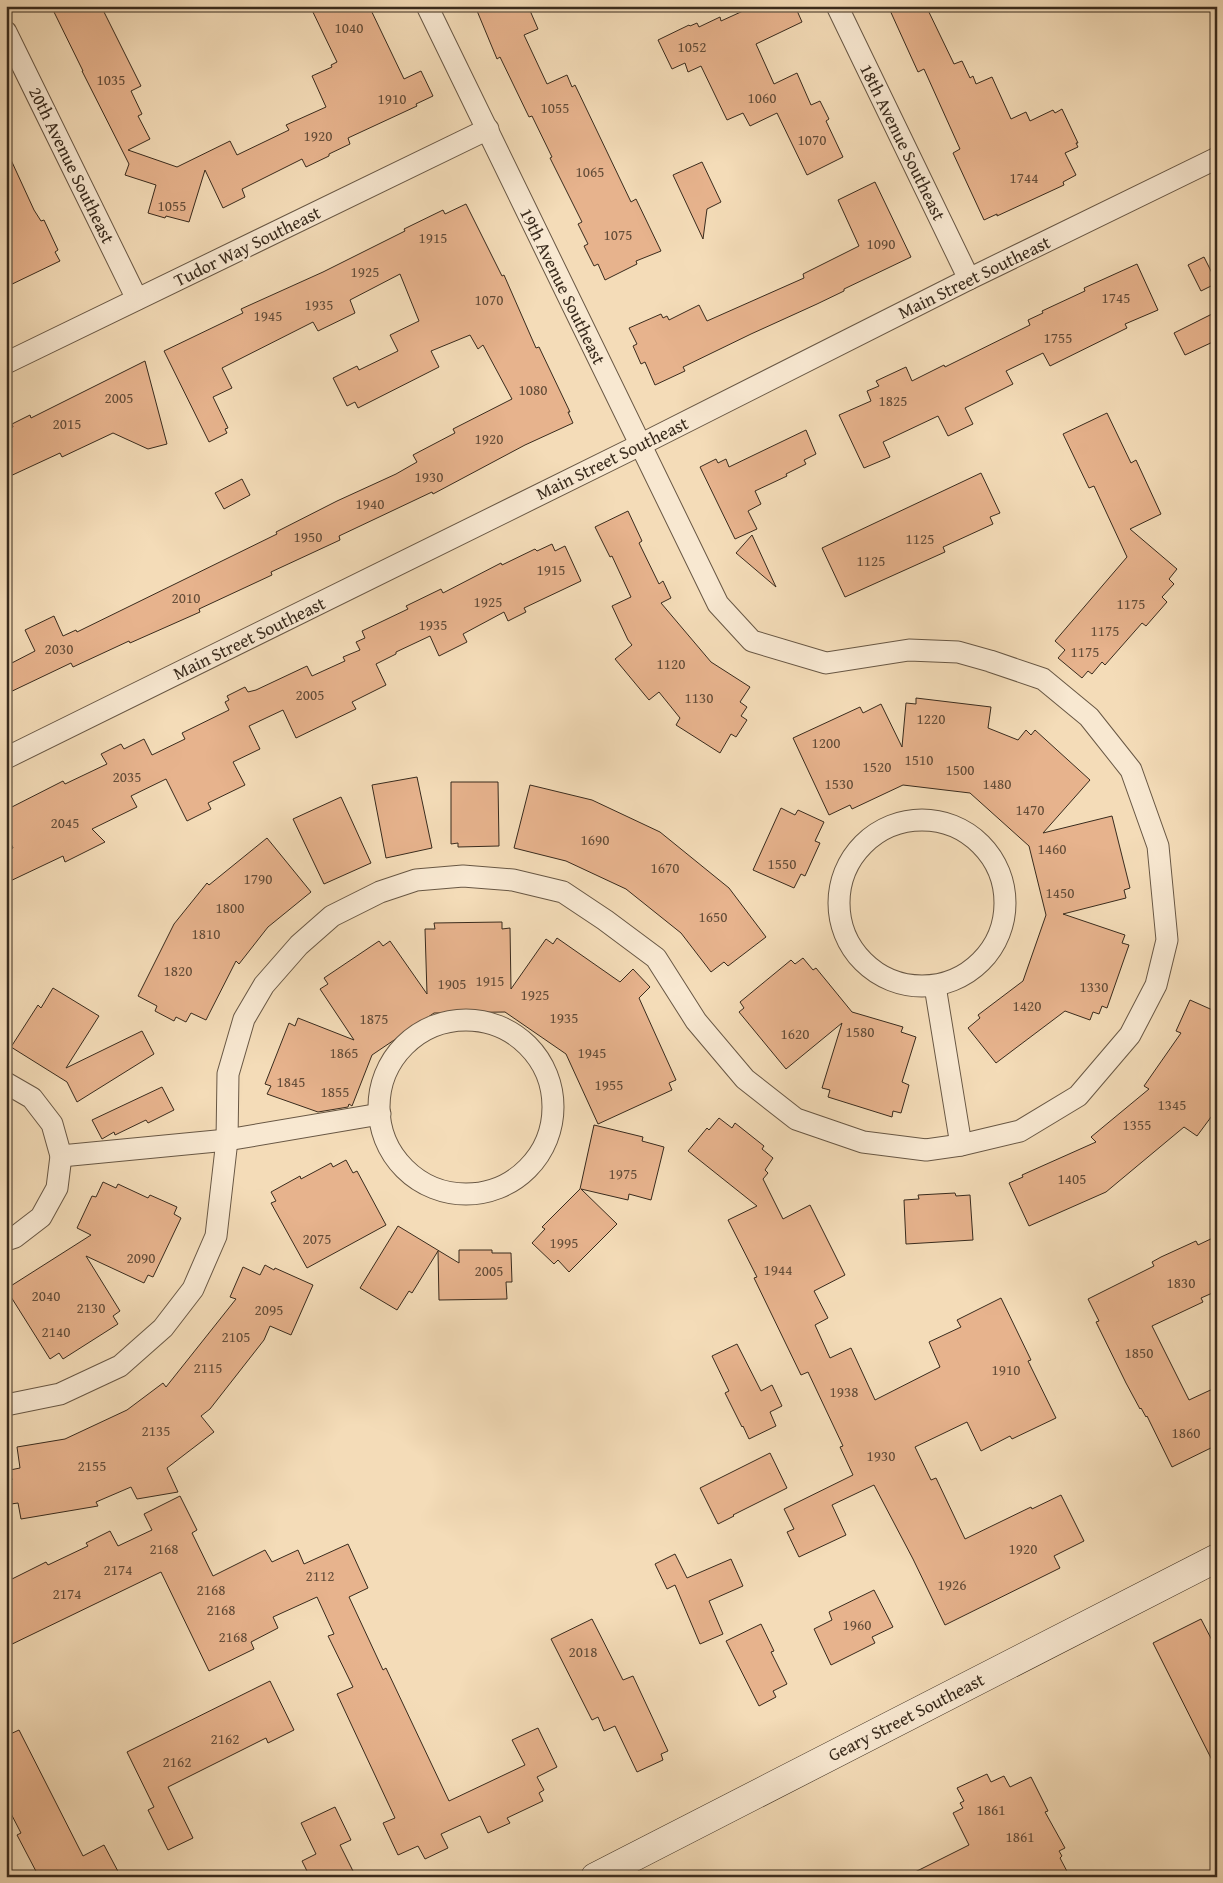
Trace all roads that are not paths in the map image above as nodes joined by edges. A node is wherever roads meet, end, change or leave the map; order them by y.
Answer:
1 (427, 6) edge
2 (837, 6) edge
3 (6, 32) edge
4 (488, 129) junction
5 (1217, 158) edge
6 (969, 279) junction
7 (137, 298) junction
8 (6, 363) edge
9 (640, 445) junction
10 (6, 758) edge
11 (935, 986) junction
12 (6, 1083) edge
13 (380, 1114) junction
14 (227, 1140) junction
15 (961, 1145) junction
16 (61, 1156) junction
17 (6, 1240) edge
18 (6, 1404) edge
19 (1217, 1558) edge
20 (602, 1875) edge

1 - 4 street, 19th Avenue Southeast
2 - 6 street, 18th Avenue Southeast
3 - 7 street, 20th Avenue Southeast
4 - 7 street, Tudor Way Southeast
4 - 9 street, 19th Avenue Southeast
5 - 6 street, Main Street Southeast
6 - 9 street, Main Street Southeast
7 - 8 street, Tudor Way Southeast
9 - 10 street, Main Street Southeast
9 - 15 street, 19th Avenue Southeast
11 - 11 street
11 - 15 street
12 - 16 street
13 - 13 street
13 - 14 street
14 - 15 street, 19th Avenue Southeast
14 - 16 street
14 - 18 street, 19th Avenue Southeast
16 - 17 street
19 - 20 main road, Geary Street Southeast

